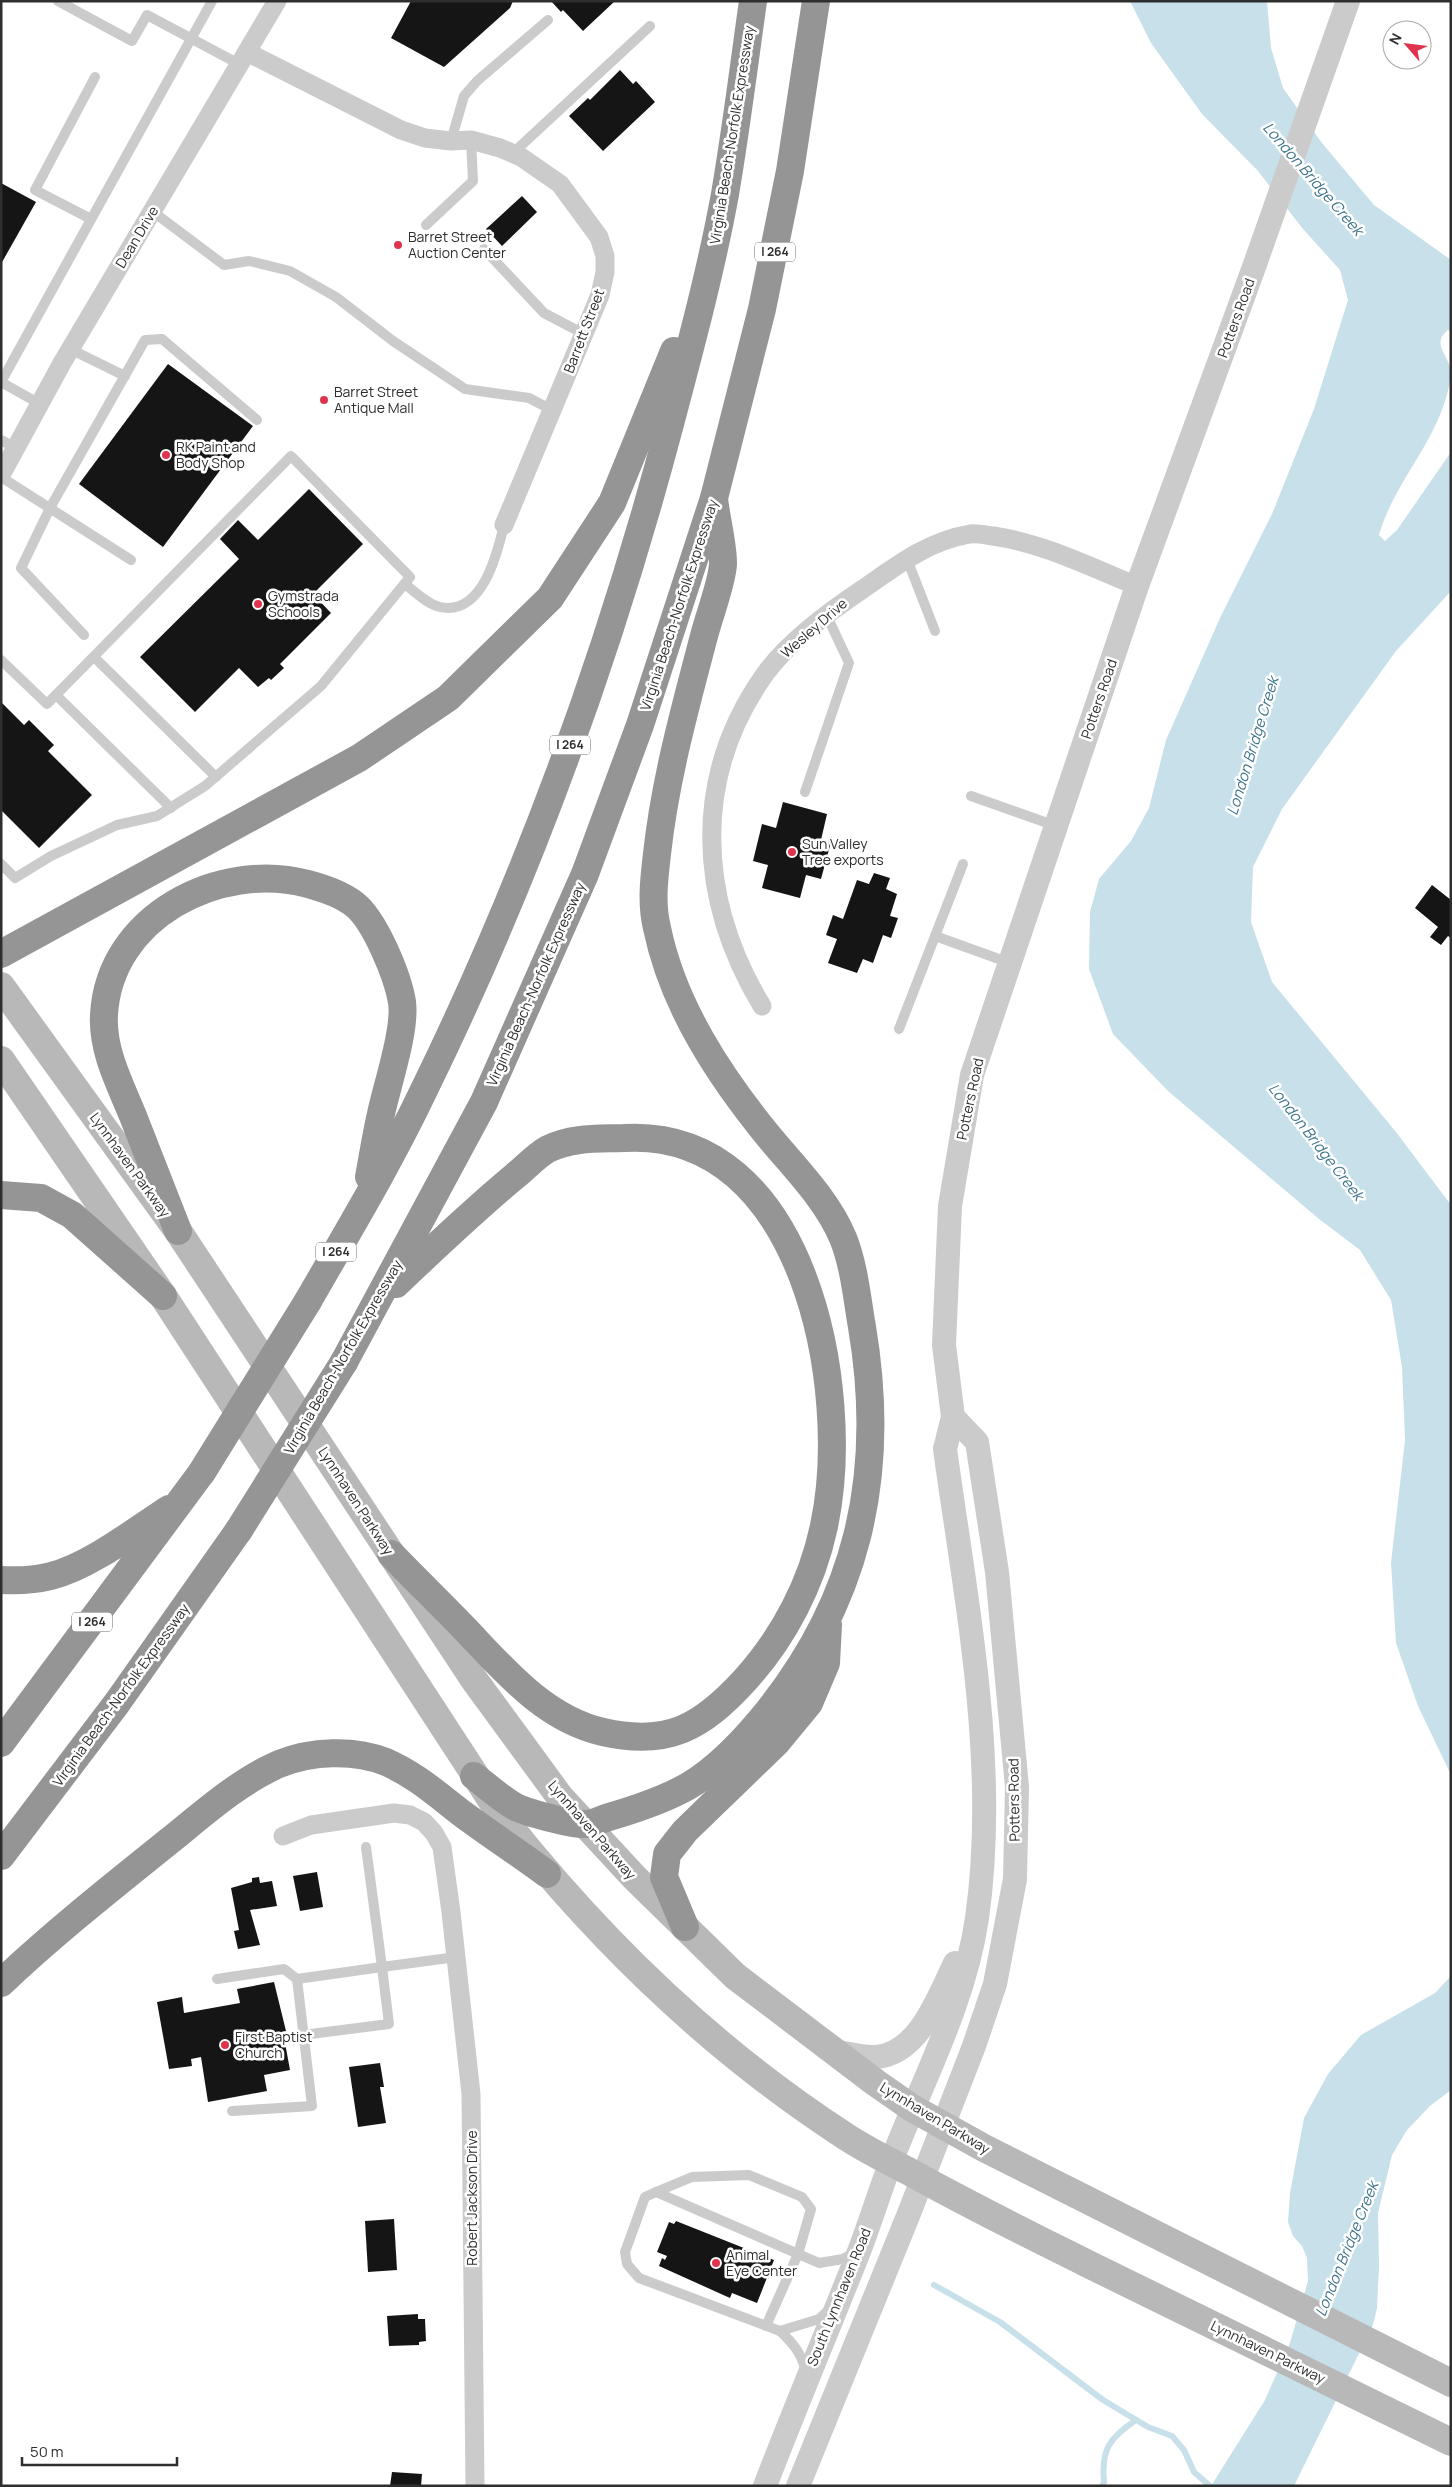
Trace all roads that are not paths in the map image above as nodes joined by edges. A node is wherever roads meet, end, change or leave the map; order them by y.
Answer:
1 (58, 1) edge
2 (212, 1) edge
3 (277, 1) edge
4 (754, 1) edge
5 (816, 1) edge
6 (1348, 1) edge
7 (548, 20) dead end
8 (650, 26) dead end
9 (190, 39) junction
10 (243, 58) junction
11 (95, 76) dead end
12 (471, 140) junction
13 (450, 141) junction
14 (513, 153) junction
15 (152, 211) junction
16 (91, 220) junction
17 (426, 225) dead end
18 (484, 249) dead end
19 (710, 264) junction
20 (584, 334) junction
21 (70, 349) junction
22 (125, 376) junction
23 (1, 382) edge
24 (40, 404) junction
25 (552, 410) junction
26 (257, 420) dead end
27 (9, 444) edge
28 (1, 476) edge
29 (714, 498) junction
30 (50, 508) junction
31 (504, 525) joint
32 (130, 560) dead end
33 (907, 560) junction
34 (405, 584) junction
35 (1137, 586) junction
36 (827, 616) junction
37 (935, 631) dead end
38 (84, 635) dead end
39 (94, 657) junction
40 (1, 660) edge
41 (56, 695) junction
42 (216, 777) junction
43 (805, 792) dead end
44 (971, 796) dead end
45 (171, 808) junction
46 (1056, 826) junction
47 (1, 864) edge
48 (963, 864) dead end
49 (935, 936) junction
50 (1, 954) edge
51 (1010, 963) junction
52 (1, 986) edge
53 (762, 1006) dead end
54 (899, 1029) dead end
55 (1, 1060) edge
56 (1, 1196) edge
57 (364, 1203) junction
58 (178, 1231) junction
59 (163, 1296) junction
60 (378, 1301) junction
61 (953, 1417) junction
62 (183, 1500) junction
63 (391, 1554) junction
64 (1, 1580) edge
65 (829, 1616) junction
66 (1, 1743) edge
67 (474, 1776) junction
68 (585, 1824) junction
69 (283, 1836) dead end
70 (366, 1847) dead end
71 (1, 1856) edge
72 (547, 1874) junction
73 (977, 1918) junction
74 (685, 1927) junction
75 (456, 1957) junction
76 (382, 1967) junction
77 (297, 1979) junction
78 (217, 1980) dead end
79 (1, 1983) edge
80 (303, 2035) junction
81 (833, 2051) junction
82 (912, 2108) junction
83 (232, 2112) dead end
84 (944, 2126) junction
85 (891, 2162) junction
86 (922, 2179) junction
87 (656, 2192) junction
88 (859, 2250) junction
89 (798, 2254) junction
90 (839, 2300) junction
91 (766, 2326) junction
92 (780, 2331) junction
93 (807, 2376) junction
94 (1451, 2383) edge
95 (1451, 2442) edge
96 (475, 2486) edge
97 (765, 2486) edge
98 (798, 2486) edge

1 - 9 lane
2 - 9 lane
3 - 10 street, Dean Drive
4 - 19 highway, Virginia Beach-Norfolk Expressway / I 264
5 - 29 highway, Virginia Beach-Norfolk Expressway / I 264
6 - 35 street, Potters Road
7 - 13 lane
8 - 14 lane
9 - 10 lane
9 - 16 lane
10 - 13 street, Barrett Street
10 - 15 street, Dean Drive
11 - 16 lane
12 - 13 street, Barrett Street
12 - 14 street, Barrett Street
12 - 17 lane
14 - 20 street, Barrett Street
15 - 21 street, Dean Drive
15 - 25 lane
16 - 23 lane
18 - 20 lane
19 - 50 highway
19 - 57 highway, Virginia Beach-Norfolk Expressway / I 264
20 - 25 street, Barrett Street
21 - 22 lane
21 - 24 street, Dean Drive
22 - 26 lane
22 - 30 lane
23 - 24 lane
24 - 27 street, Dean Drive
25 - 31 street, Barrett Street
27 - 28 street, Dean Drive
28 - 30 lane
29 - 60 highway, Virginia Beach-Norfolk Expressway / I 264
29 - 65 highway
30 - 32 lane
30 - 38 lane
31 - 34 lane
33 - 35 street, Wesley Drive
33 - 36 street, Wesley Drive
33 - 37 lane
34 - 39 lane
34 - 42 lane
35 - 46 street, Potters Road
36 - 43 lane
36 - 53 street, Wesley Drive
39 - 41 lane
39 - 42 lane
40 - 41 lane
41 - 45 lane
42 - 45 lane
44 - 46 lane
45 - 47 lane
46 - 51 street, Potters Road
48 - 49 lane
49 - 51 lane
49 - 54 lane
51 - 61 street, Potters Road
52 - 58 main road, Lynnhaven Parkway
55 - 59 main road, Lynnhaven Parkway
56 - 59 highway
57 - 58 highway
57 - 62 highway, Virginia Beach-Norfolk Expressway / I 264, bridge
58 - 63 main road, Lynnhaven Parkway
59 - 67 main road, Lynnhaven Parkway
60 - 63 highway
60 - 71 highway, Virginia Beach-Norfolk Expressway / I 264, bridge
61 - 73 street, Potters Road
61 - 84 street, Potters Road
62 - 64 highway
62 - 66 highway, Virginia Beach-Norfolk Expressway / I 264
63 - 68 main road, Lynnhaven Parkway
65 - 68 highway
65 - 74 highway
67 - 68 highway
67 - 72 main road, Lynnhaven Parkway
68 - 74 main road, Lynnhaven Parkway
69 - 75 street, Robert Jackson Drive
70 - 76 lane
72 - 79 highway
72 - 85 main road, Lynnhaven Parkway
73 - 81 street
73 - 82 street, Potters Road
74 - 81 main road, Lynnhaven Parkway
75 - 76 lane
75 - 96 street, Robert Jackson Drive
76 - 77 lane
76 - 80 lane
77 - 78 lane
77 - 80 lane
80 - 83 lane
81 - 82 main road, Lynnhaven Parkway
82 - 84 main road, Lynnhaven Parkway
82 - 85 street, South Lynnhaven Road
84 - 86 street, Potters Road
84 - 94 main road, Lynnhaven Parkway
85 - 86 main road, Lynnhaven Parkway
85 - 88 street, South Lynnhaven Road
86 - 95 main road, Lynnhaven Parkway
86 - 98 street
87 - 89 lane
87 - 89 lane
87 - 91 lane
88 - 89 lane
88 - 90 street, South Lynnhaven Road
89 - 91 lane
90 - 92 lane
90 - 93 street, South Lynnhaven Road
91 - 92 lane
92 - 93 lane
93 - 97 street, South Lynnhaven Road

